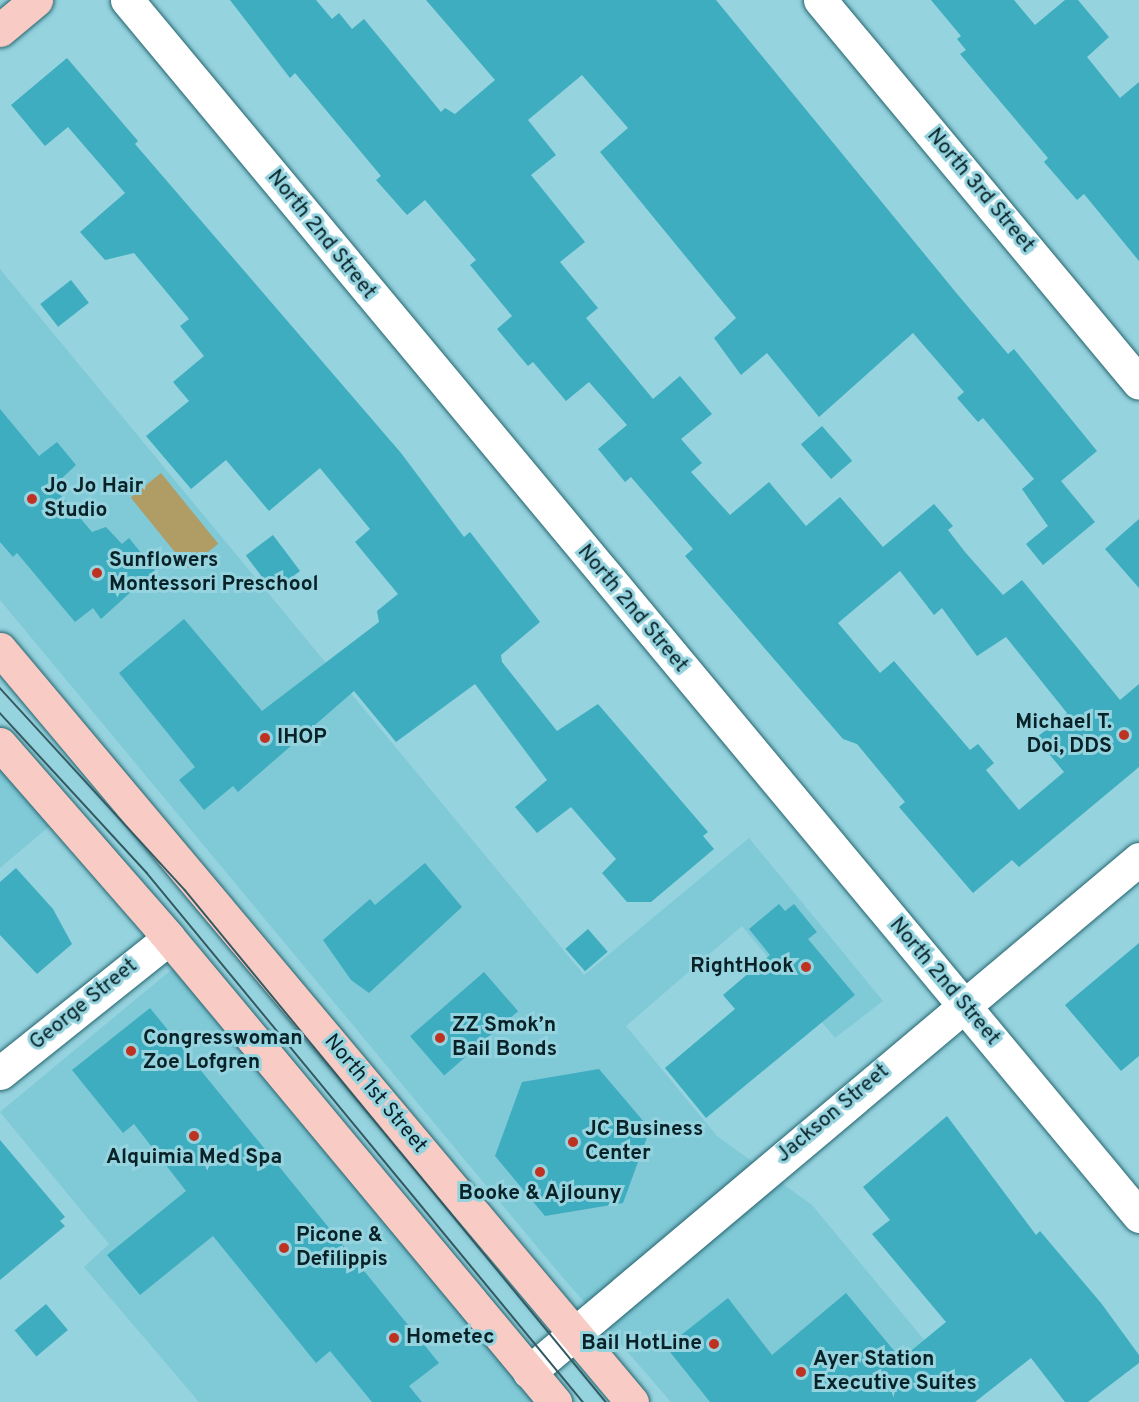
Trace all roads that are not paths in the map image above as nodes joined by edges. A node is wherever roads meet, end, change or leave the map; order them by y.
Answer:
1 (36, 0) edge
2 (128, 0) edge
3 (820, 0) edge
4 (0, 30) edge
5 (1139, 383) edge
6 (0, 649) edge
7 (0, 744) edge
8 (1139, 859) edge
9 (169, 938) junction
10 (963, 1006) junction
11 (0, 1073) edge
12 (1139, 1216) edge
13 (574, 1332) junction
14 (529, 1372) junction
15 (555, 1402) edge
16 (632, 1402) edge

1 - 4 main road
2 - 10 street, North 2nd Street
3 - 5 street, North 3rd Street
6 - 13 main road, North 1st Street
7 - 9 main road
8 - 10 street, Jackson Street
9 - 11 street, George Street
9 - 14 main road
10 - 12 street, North 2nd Street
10 - 13 street, Jackson Street
13 - 14 street, Jackson Street
13 - 16 main road, North 1st Street
14 - 15 main road

